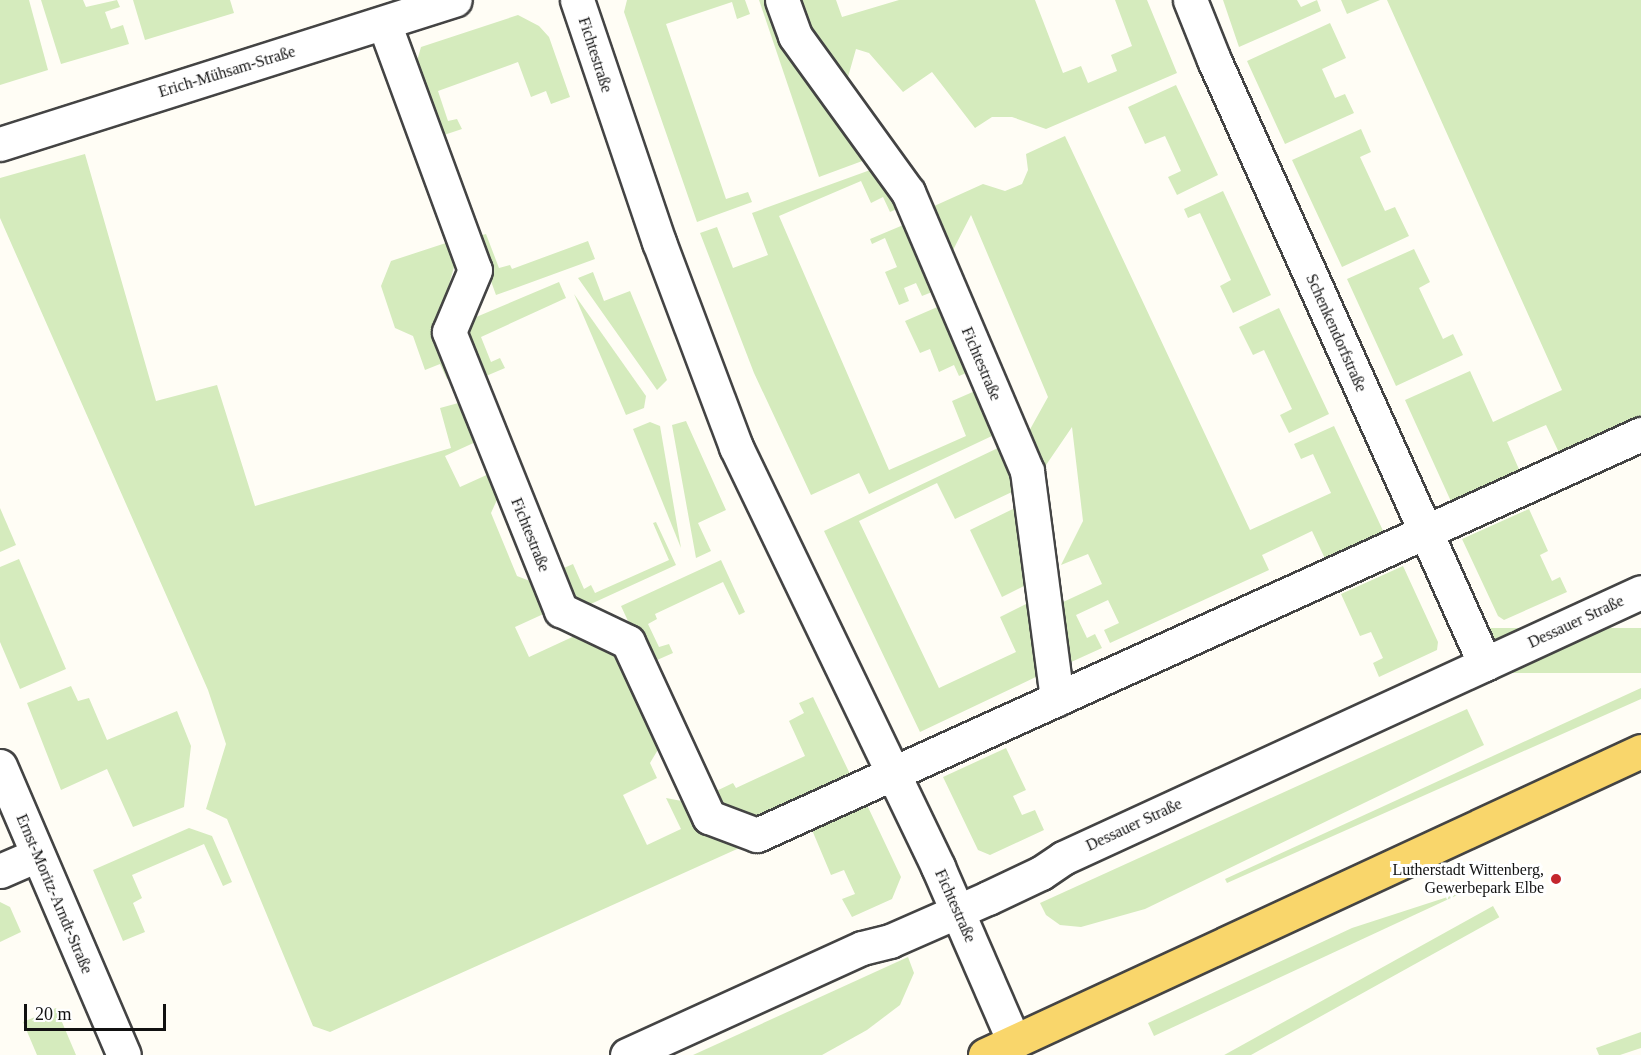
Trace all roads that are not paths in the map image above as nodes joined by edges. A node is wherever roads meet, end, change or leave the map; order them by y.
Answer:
1 (455, 0) edge
2 (577, 0) edge
3 (782, 0) edge
4 (1190, 0) edge
5 (384, 23) junction
6 (0, 144) edge
7 (1641, 434) edge
8 (1425, 533) junction
9 (1641, 592) edge
10 (1485, 664) junction
11 (1057, 699) junction
12 (1641, 751) edge
13 (0, 766) edge
14 (892, 772) junction
15 (37, 855) junction
16 (0, 871) edge
17 (957, 911) junction
18 (1014, 1042) junction
19 (124, 1055) edge
20 (627, 1055) edge
21 (985, 1055) edge

1 - 5 street, Erich-Mühsam-Straße
2 - 14 street, Fichtestraße
3 - 11 street, Fichtestraße
4 - 8 street, Schenkendorfstraße
5 - 6 street, Erich-Mühsam-Straße
5 - 14 street, Fichtestraße
7 - 8 street
8 - 10 street, Schenkendorfstraße
8 - 11 street
9 - 10 street, Dessauer Straße
10 - 17 street, Dessauer Straße
11 - 14 street
12 - 18 main road
13 - 15 street, Ernst-Moritz-Arndt-Straße
14 - 17 street, Fichtestraße
15 - 16 street
15 - 19 street, Ernst-Moritz-Arndt-Straße
17 - 18 street, Fichtestraße
17 - 20 street, Dessauer Straße
18 - 21 main road

